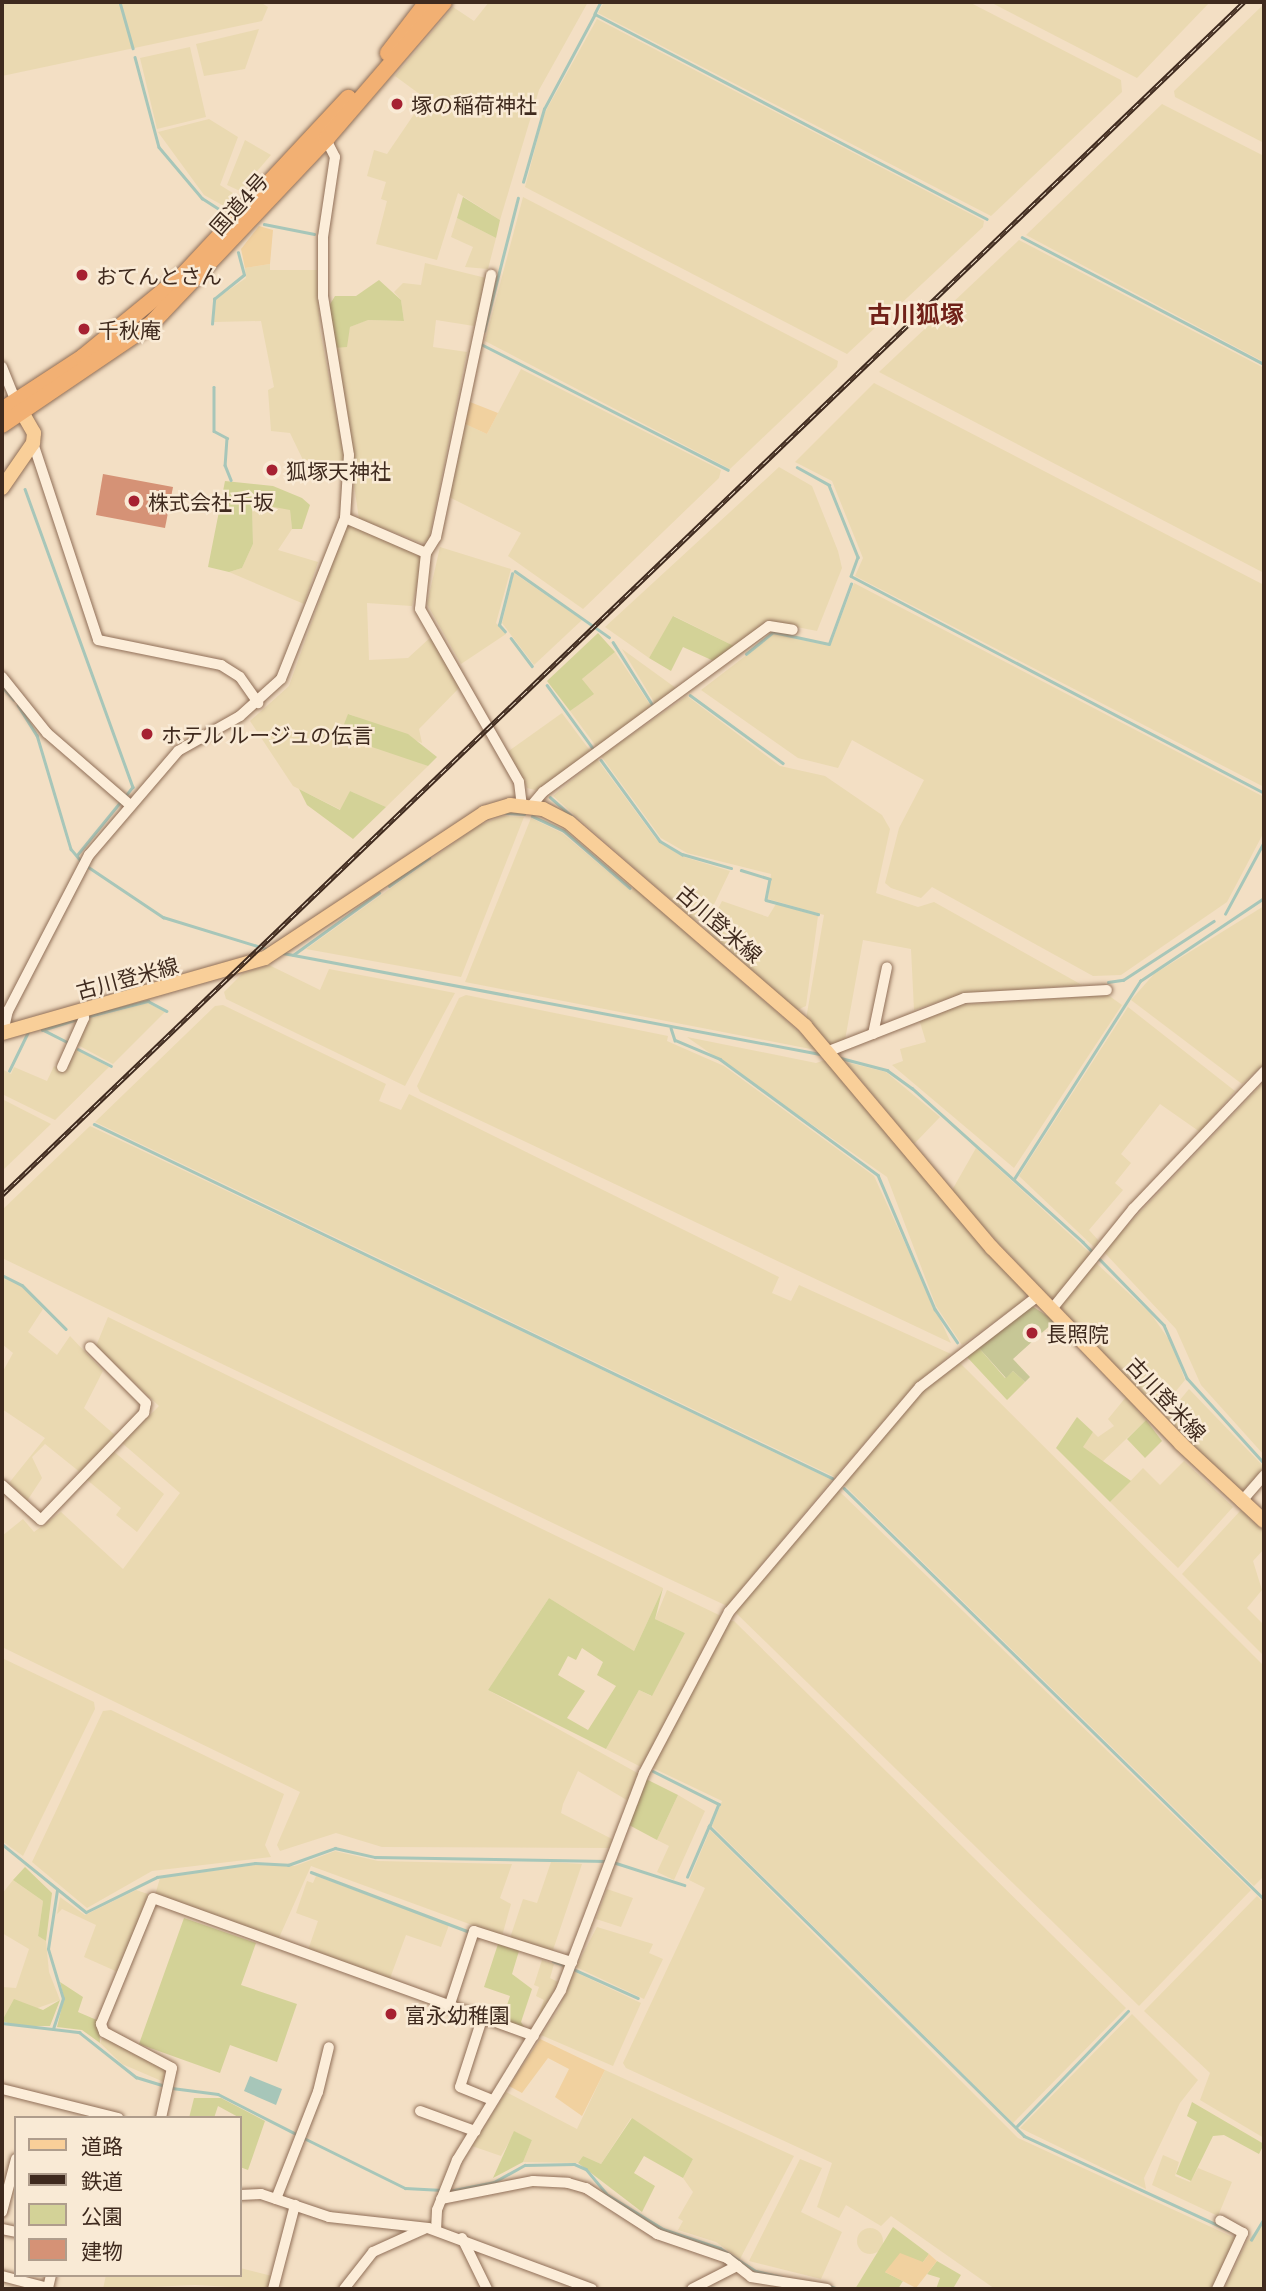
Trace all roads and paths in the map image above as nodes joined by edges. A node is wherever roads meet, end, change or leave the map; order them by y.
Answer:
1 (430, 5) edge
2 (323, 134) junction
3 (491, 275) dead end
4 (2, 367) edge
5 (14, 409) edge
6 (2, 425) edge
7 (33, 443) junction
8 (2, 488) edge
9 (345, 518) junction
10 (426, 553) junction
11 (793, 630) dead end
12 (2, 677) edge
13 (258, 703) junction
14 (129, 804) junction
15 (527, 805) junction
16 (887, 967) dead end
17 (1107, 990) dead end
18 (82, 1010) junction
19 (2, 1033) edge
20 (873, 1034) junction
21 (832, 1055) junction
22 (62, 1067) dead end
23 (1264, 1072) edge
24 (1039, 1295) junction
25 (1052, 1309) junction
26 (90, 1347) dead end
27 (1264, 1476) edge
28 (2, 1485) edge
29 (1241, 1502) junction
30 (1264, 1521) edge
31 (571, 1966) junction
32 (449, 2007) junction
33 (482, 2019) junction
34 (534, 2036) junction
35 (329, 2047) dead end
36 (2, 2090) edge
37 (493, 2100) junction
38 (419, 2111) dead end
39 (110, 2116) edge
40 (161, 2116) edge
41 (475, 2131) junction
42 (14, 2166) edge
43 (242, 2187) edge
44 (242, 2194) edge
45 (261, 2194) junction
46 (442, 2197) junction
47 (276, 2199) junction
48 (295, 2205) junction
49 (3, 2206) edge
50 (1220, 2220) dead end
51 (432, 2229) junction
52 (462, 2238) junction
53 (737, 2266) junction
54 (2, 2276) edge
55 (51, 2277) edge
56 (273, 2289) edge
57 (344, 2289) edge
58 (487, 2289) edge
59 (592, 2289) edge
60 (692, 2289) edge
61 (827, 2289) edge
62 (1217, 2289) edge

1 - 2 highway, 国道4号
2 - 5 highway, 国道4号
2 - 9 street
3 - 10 street
4 - 5 street
5 - 6 highway, 国道4号
5 - 7 main road
7 - 8 main road
7 - 13 street
9 - 10 street
9 - 13 street
10 - 15 street
11 - 15 street
12 - 14 street
13 - 14 street
14 - 19 street
15 - 18 main road, 古川登米線
15 - 21 main road, 古川登米線
16 - 20 street
17 - 20 street
18 - 19 main road, 古川登米線
18 - 22 street
20 - 21 street
21 - 24 main road, 古川登米線
23 - 25 street
24 - 25 main road, 古川登米線
24 - 31 street
25 - 29 main road, 古川登米線
26 - 28 street
27 - 29 street
29 - 30 main road, 古川登米線
31 - 32 street
31 - 34 street
32 - 33 street
32 - 40 street
33 - 34 street
33 - 37 street
34 - 37 street
35 - 47 street
36 - 39 street
37 - 41 street
38 - 41 street
41 - 46 street
42 - 49 street
43 - 45 street
44 - 45 street
45 - 47 street
46 - 51 street
46 - 53 street
47 - 48 street
48 - 51 street
48 - 56 street
50 - 62 street
51 - 52 street
51 - 57 street
52 - 58 street
52 - 59 street
53 - 60 street
53 - 61 street
54 - 55 street

